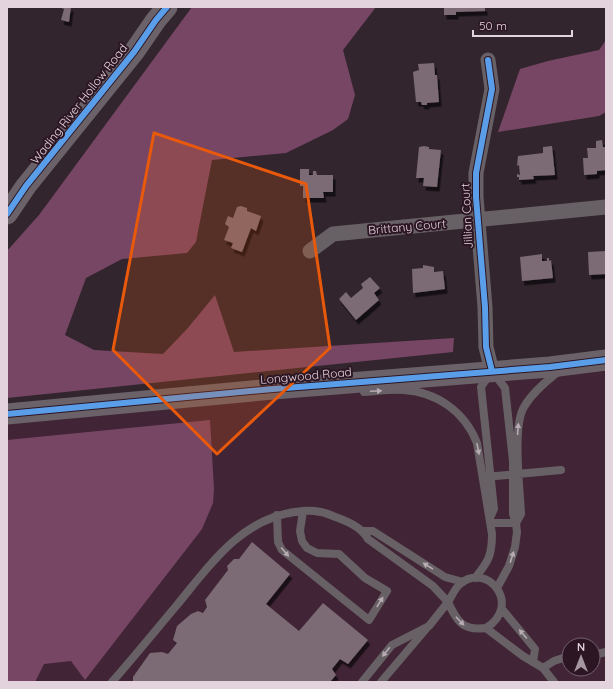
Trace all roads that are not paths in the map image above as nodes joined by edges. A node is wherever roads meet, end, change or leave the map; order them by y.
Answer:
1 (167, 7) edge
2 (488, 60) dead end
3 (606, 207) edge
4 (7, 214) edge
5 (478, 220) junction
6 (310, 251) dead end
7 (606, 360) edge
8 (568, 364) junction
9 (492, 371) junction
10 (323, 386) junction
11 (7, 414) edge
12 (561, 470) dead end
13 (516, 474) junction
14 (486, 476) junction
15 (303, 511) junction
16 (277, 515) junction
17 (491, 521) junction
18 (516, 523) junction
19 (364, 531) junction
20 (475, 578) junction
21 (463, 582) junction
22 (497, 588) junction
23 (448, 602) junction
24 (502, 609) junction
25 (429, 626) junction
26 (486, 628) junction
27 (561, 659) edge
28 (534, 662) junction
29 (543, 668) junction
30 (112, 682) edge
31 (362, 682) edge
32 (381, 682) edge
33 (554, 682) edge

1 - 4 main road, Wading River Hollow Road
2 - 5 street, Jillian Court
3 - 5 street, Brittany Court
5 - 6 street, Brittany Court
5 - 9 street, Jillian Court
7 - 8 main road, Longwood Road
8 - 9 main road, Longwood Road
13 -> 8 lane
9 - 10 main road, Longwood Road
9 - 13 lane
9 - 14 lane
10 - 11 main road, Longwood Road
10 -> 14 lane
12 - 13 lane
13 - 14 lane
13 - 18 lane
14 - 17 lane
15 - 16 lane
16 -> 15 lane
15 - 19 lane
16 - 30 lane
17 - 18 lane
17 - 20 lane
22 -> 18 lane
21 -> 19 lane
19 - 23 lane
20 - 21 lane
20 - 22 lane
21 - 23 lane
22 - 24 lane
23 - 25 lane
23 -> 26 lane
24 - 26 lane
28 -> 24 lane
25 -> 31 lane
25 - 32 lane
26 - 28 lane
27 - 29 lane
28 - 29 lane
29 - 33 lane

